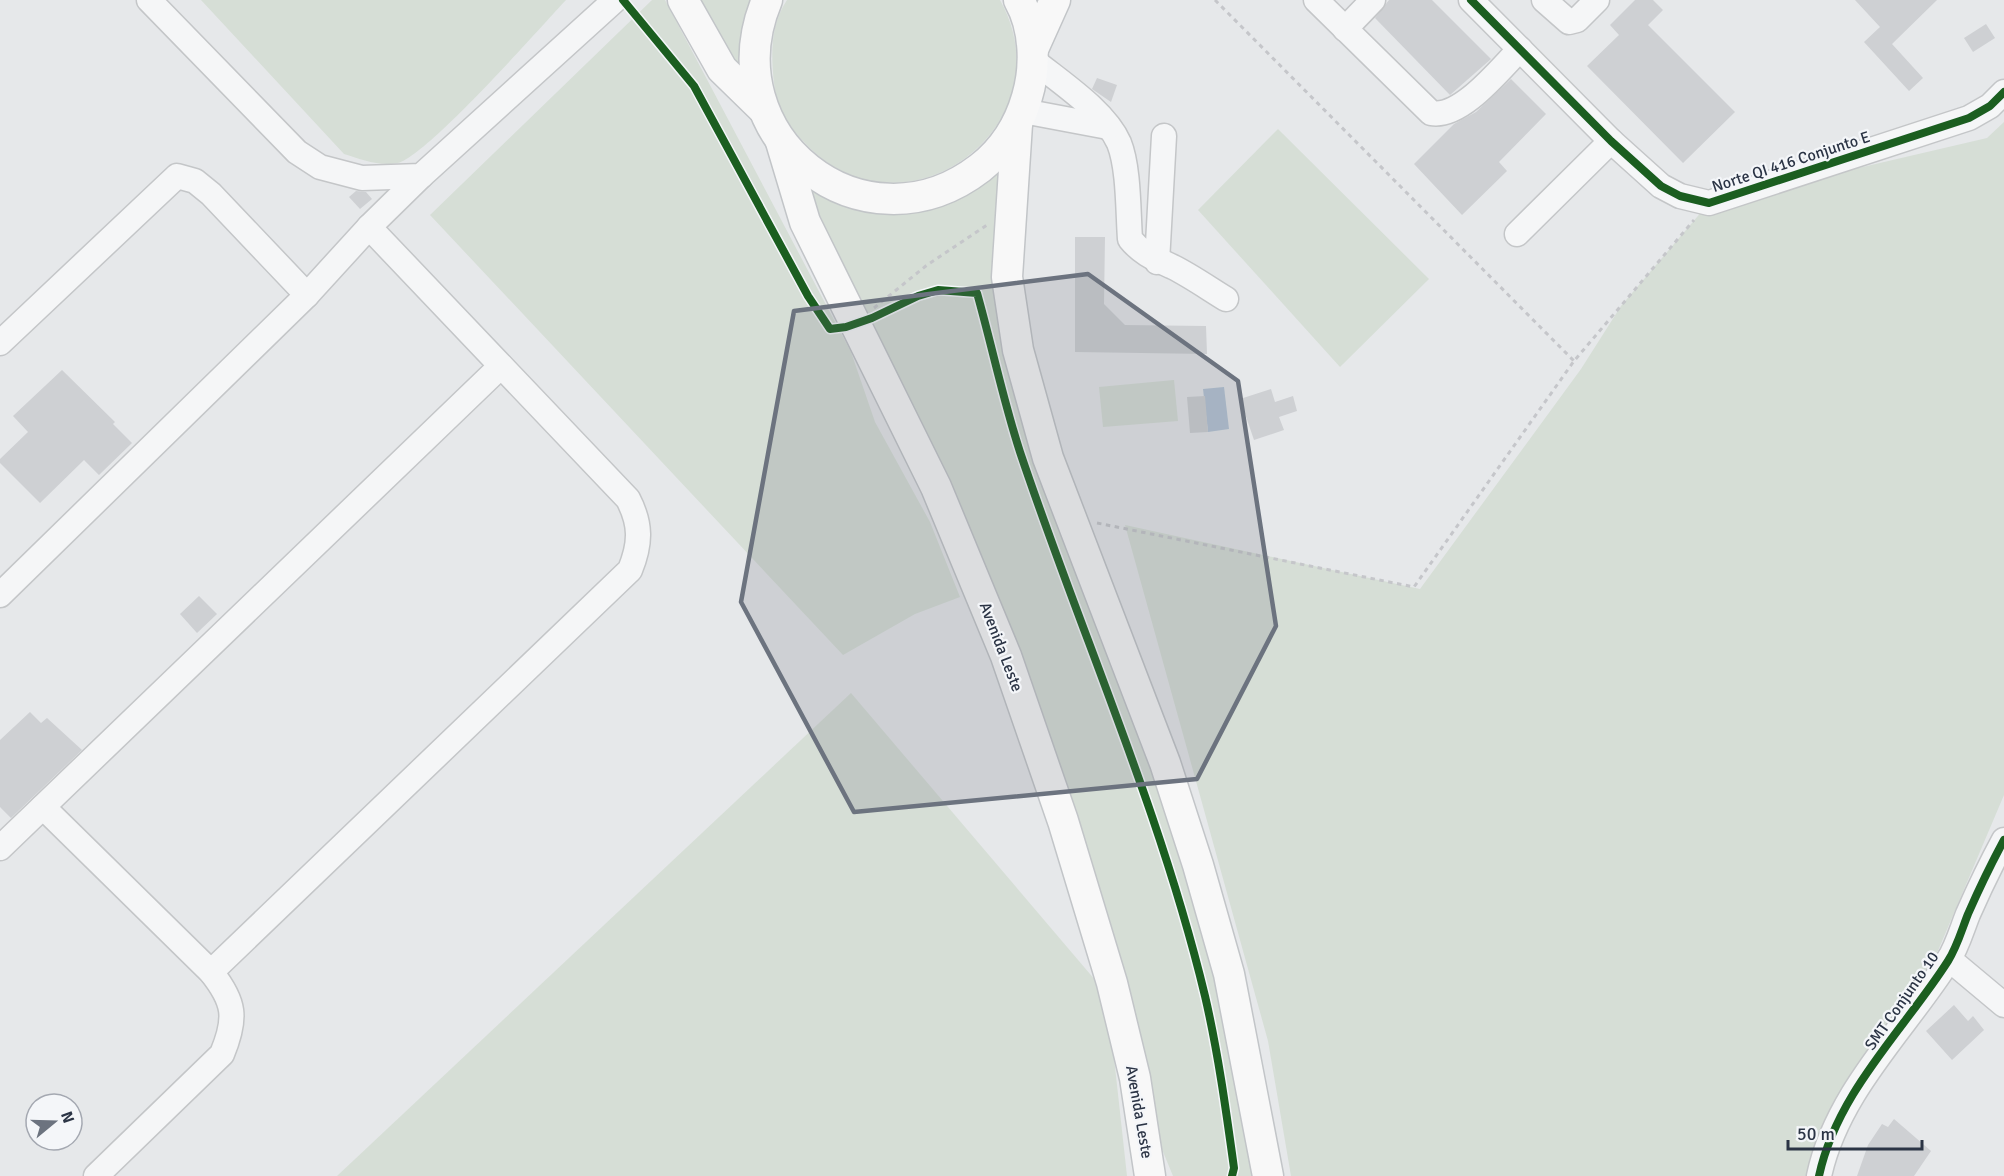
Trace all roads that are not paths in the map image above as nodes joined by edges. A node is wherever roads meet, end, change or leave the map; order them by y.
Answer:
1 (149, 0) edge
2 (615, 0) edge
3 (683, 0) edge
4 (767, 0) edge
5 (1019, 0) edge
6 (1055, 0) edge
7 (1316, 0) edge
8 (1373, 0) edge
9 (1544, 0) edge
10 (1597, 0) edge
11 (1479, 2) edge
12 (1345, 29) junction
13 (1521, 50) junction
14 (1033, 54) junction
15 (2004, 92) edge
16 (763, 109) junction
17 (1020, 118) junction
18 (1108, 127) junction
19 (1164, 136) dead end
20 (1611, 141) junction
21 (781, 142) junction
22 (421, 176) junction
23 (369, 227) junction
24 (1517, 234) dead end
25 (1157, 262) junction
26 (307, 295) junction
27 (1226, 299) dead end
28 (0, 343) edge
29 (501, 366) junction
30 (0, 595) edge
31 (43, 807) junction
32 (2004, 840) edge
33 (0, 848) edge
34 (1949, 959) junction
35 (211, 972) junction
36 (2004, 1005) edge
37 (1262, 1170) edge
38 (1152, 1174) edge
39 (96, 1176) edge
40 (1819, 1176) edge

1 - 22 street
2 - 22 street
3 - 16 main road
4 - 16 main road
5 - 14 main road
6 - 14 main road
7 - 12 street
8 - 12 street
9 - 10 street
11 - 13 street, Norte QI 416 Conjunto E
12 - 13 street
13 - 20 street, Norte QI 416 Conjunto E
14 - 17 main road
14 - 18 street
15 - 20 street, Norte QI 416 Conjunto E
16 - 21 main road
17 - 18 street
17 - 21 main road
17 - 37 main road
18 - 25 street
19 - 25 street
20 - 24 street
21 - 38 main road, Avenida Leste
22 - 23 street
23 - 26 street
23 - 29 street
25 - 27 street
26 - 28 street
26 - 30 street
29 - 31 street
29 - 35 street
31 - 33 street
31 - 35 street
32 - 34 street, SMT Conjunto 10
34 - 36 street
34 - 40 street, SMT Conjunto 10
35 - 39 street

